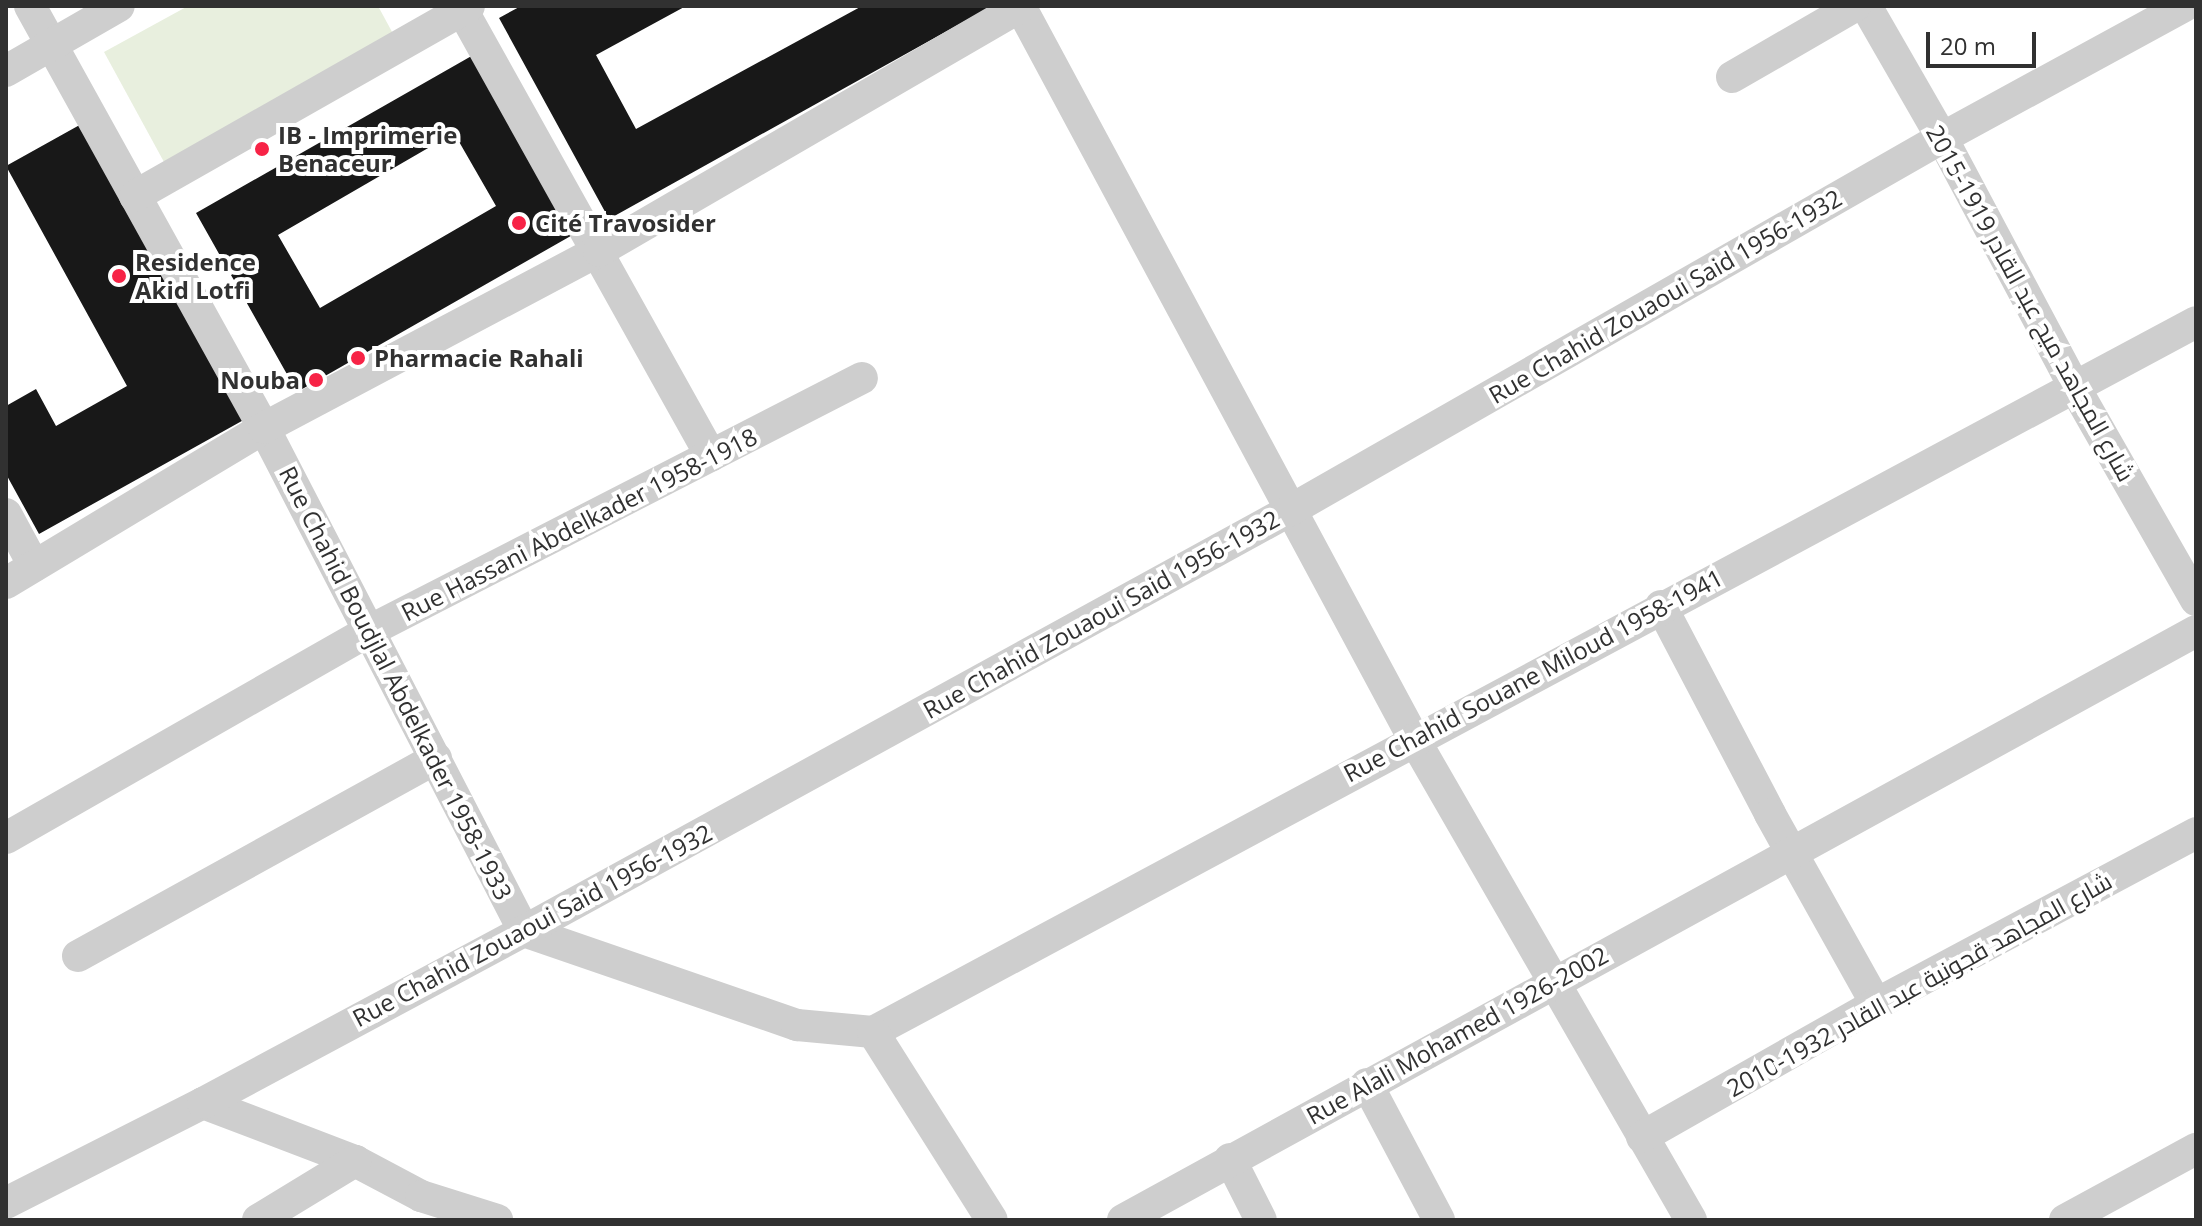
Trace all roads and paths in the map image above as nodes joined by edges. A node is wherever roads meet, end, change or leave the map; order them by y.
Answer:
1 (30, 6) edge
2 (119, 6) edge
3 (1021, 6) edge
4 (1855, 6) edge
5 (1866, 6) edge
6 (2184, 6) edge
7 (464, 7) edge
8 (51, 45) junction
9 (6, 71) edge
10 (1732, 77) dead end
11 (1942, 138) junction
12 (135, 196) junction
13 (599, 251) junction
14 (2196, 322) edge
15 (862, 378) dead end
16 (2075, 388) junction
17 (264, 428) junction
18 (711, 456) junction
19 (1289, 511) junction
20 (6, 514) edge
21 (34, 566) junction
22 (6, 583) edge
23 (2196, 600) edge
24 (1661, 606) junction
25 (369, 631) junction
26 (2196, 631) edge
27 (1414, 739) junction
28 (436, 758) junction
29 (2196, 833) edge
30 (6, 838) edge
31 (1797, 862) junction
32 (524, 931) junction
33 (78, 956) dead end
34 (1553, 983) junction
35 (1876, 1004) junction
36 (873, 1032) junction
37 (1367, 1084) junction
38 (203, 1103) junction
39 (1642, 1137) junction
40 (2196, 1149) edge
41 (1230, 1159) junction
42 (355, 1161) junction
43 (6, 1203) edge
44 (427, 1208) edge
45 (2071, 1219) edge
46 (258, 1220) edge
47 (497, 1220) edge
48 (992, 1220) edge
49 (1123, 1220) edge
50 (1261, 1220) edge
51 (1439, 1220) edge
52 (1691, 1220) edge

1 - 8 street, Rue Chahid Boudjlal Abdelkader 1958-1933
2 - 8 street
3 - 13 street
3 - 19 street
4 - 10 street
5 - 11 street, شارع المجاهد ميح عبد القادر 1919-2015
6 - 11 street, Rue Chahid Zouaoui Said 1956-1932
7 - 12 street
7 - 13 street
8 - 9 street
8 - 12 street, Rue Chahid Boudjlal Abdelkader 1958-1933
11 - 16 street, شارع المجاهد ميح عبد القادر 1919-2015
11 - 19 street, Rue Chahid Zouaoui Said 1956-1932
12 - 17 street, Rue Chahid Boudjlal Abdelkader 1958-1933
13 - 17 street
13 - 18 street
14 - 16 street, Rue Chahid Souane Miloud 1958-1941
15 - 18 street, Rue Hassani Abdelkader 1958-1918
16 - 23 street, شارع المجاهد ميح عبد القادر 1919-2015
16 - 24 street, Rue Chahid Souane Miloud 1958-1941
17 - 21 street
17 - 25 street, Rue Chahid Boudjlal Abdelkader 1958-1933
18 - 25 street, Rue Hassani Abdelkader 1958-1918
19 - 27 street
19 - 32 street, Rue Chahid Zouaoui Said 1956-1932
20 - 21 street
21 - 22 street
24 - 27 street, Rue Chahid Souane Miloud 1958-1941
24 - 31 street
25 - 28 street, Rue Chahid Boudjlal Abdelkader 1958-1933
25 - 30 street, Rue Hassani Abdelkader 1958-1918
26 - 31 street, Rue Alali Mohamed 1926-2002
27 - 34 street
27 - 36 street, Rue Chahid Souane Miloud 1958-1941
28 - 32 street, Rue Chahid Boudjlal Abdelkader 1958-1933
28 - 33 street
29 - 35 street, شارع المجاهد قجونية عبد القادر 1932-2010
31 - 34 street, Rue Alali Mohamed 1926-2002
31 - 35 street
32 - 36 street
32 - 38 street, Rue Chahid Zouaoui Said 1956-1932
34 - 37 street, Rue Alali Mohamed 1926-2002
34 - 39 street
35 - 39 street, شارع المجاهد قجونية عبد القادر 1932-2010
36 - 48 street
37 - 41 street, Rue Alali Mohamed 1926-2002
37 - 51 street
38 - 42 street
38 - 43 street, Rue Chahid Zouaoui Said 1956-1932
39 - 52 street
40 - 45 street
41 - 49 street, Rue Alali Mohamed 1926-2002
41 - 50 street
42 - 44 street
42 - 46 street
44 - 47 street

